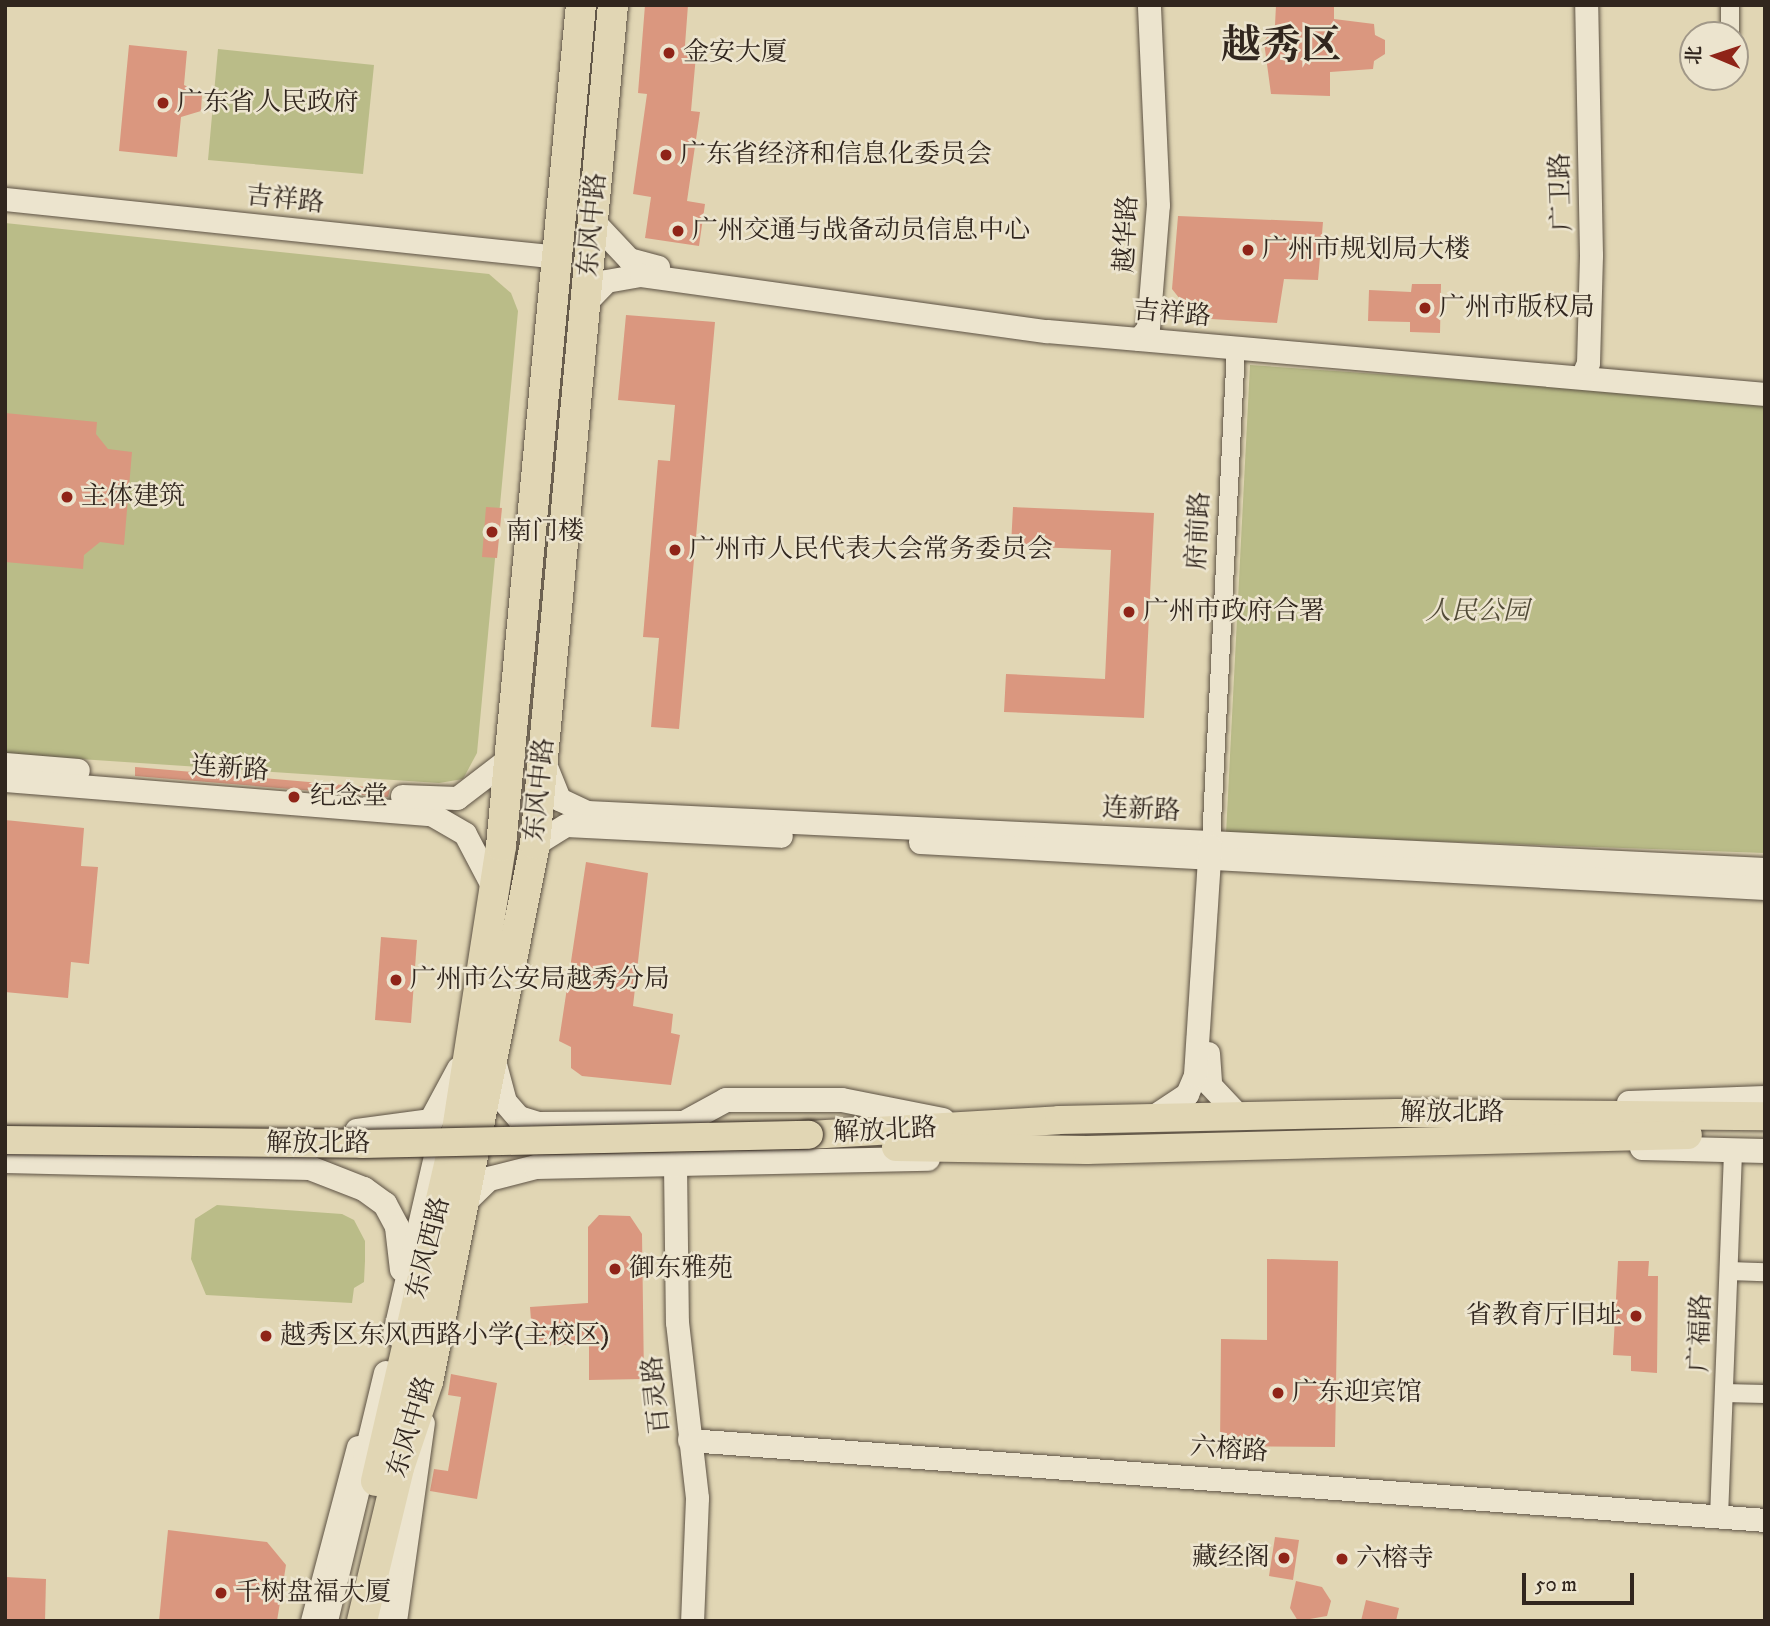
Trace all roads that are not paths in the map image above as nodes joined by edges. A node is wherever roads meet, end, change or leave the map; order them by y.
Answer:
1 (581, 5) edge
2 (612, 5) edge
3 (1134, 5) edge
4 (1149, 5) edge
5 (1577, 5) edge
6 (1586, 5) edge
7 (5, 199) edge
8 (594, 222) junction
9 (559, 257) junction
10 (586, 302) junction
11 (1140, 331) junction
12 (1236, 348) junction
13 (1583, 367) junction
14 (1765, 380) edge
15 (1765, 394) edge
16 (513, 755) junction
17 (544, 762) junction
18 (5, 764) edge
19 (5, 780) edge
20 (535, 844) junction
21 (1211, 853) junction
22 (1765, 869) edge
23 (1765, 888) edge
24 (494, 889) junction
25 (471, 1039) junction
26 (494, 1061) junction
27 (1765, 1098) edge
28 (1482, 1112) junction
29 (1239, 1116) junction
30 (1765, 1116) edge
31 (1151, 1118) junction
32 (996, 1122) junction
33 (684, 1124) junction
34 (5, 1126) edge
35 (323, 1131) junction
36 (1765, 1134) edge
37 (5, 1140) edge
38 (809, 1140) junction
39 (1480, 1143) junction
40 (5, 1149) edge
41 (997, 1150) junction
42 (1733, 1151) junction
43 (1765, 1151) edge
44 (5, 1161) edge
45 (675, 1164) junction
46 (701, 1164) junction
47 (310, 1168) junction
48 (464, 1203) junction
49 (1730, 1271) junction
50 (1765, 1272) edge
51 (408, 1302) junction
52 (391, 1355) junction
53 (428, 1382) junction
54 (1724, 1393) junction
55 (1765, 1394) edge
56 (689, 1440) junction
57 (1719, 1517) junction
58 (1765, 1520) edge
59 (385, 1560) junction
60 (312, 1621) edge
61 (326, 1621) edge
62 (344, 1621) edge
63 (362, 1621) edge
64 (380, 1621) edge
65 (395, 1621) edge
66 (692, 1621) edge

1 - 9 highway, 东风中路
2 - 8 highway, 东风中路
3 - 11 street, 越华路
4 - 11 street, 越华路
5 - 13 street, 广卫路
6 - 13 street, 广卫路
7 - 9 street, 吉祥路
8 - 10 highway, 东风中路
8 - 11 street, 吉祥路
9 - 16 highway, 东风中路
10 - 11 street, 吉祥路
10 - 17 highway, 东风中路
11 - 12 street, 吉祥路
11 - 13 street, 吉祥路
12 - 13 street, 吉祥路
12 - 21 street, 府前路
13 - 14 street, 吉祥路
13 - 15 street, 吉祥路
16 - 18 street, 连新路
16 - 24 highway, 东风中路
17 - 20 highway, 东风中路
17 - 21 street, 连新路
19 - 24 street, 连新路
20 - 21 street, 连新路
20 - 26 highway, 东风中路
21 - 22 street, 连新路
21 - 23 street, 连新路
21 - 29 street, 府前路
21 - 31 street, 府前路
24 - 25 highway, 东风中路
25 - 35 main road, 解放北路
25 - 51 highway, 东风西路
26 - 33 main road
26 - 48 highway, 东风中路
27 - 28 main road
28 - 29 main road, 解放北路
28 - 30 main road, 解放北路
29 - 31 main road, 解放北路
31 - 32 main road, 解放北路
32 - 33 main road
32 - 38 main road, 解放北路
33 - 46 main road
34 - 35 main road, 解放北路
35 - 47 street
36 - 39 main road, 解放北路
37 - 38 main road, 解放北路, bridge
38 - 40 main road, 解放北路
38 - 41 main road, 解放北路
39 - 41 main road, 解放北路
39 - 42 main road
41 - 46 main road
42 - 43 main road
42 - 49 street, 广福路
44 - 47 main road, 解放北路
45 - 46 main road
45 - 48 main road
45 - 56 street, 百灵路
47 - 51 main road, 解放北路
48 - 53 highway, 东风中路
49 - 50 street
49 - 54 street, 广福路
51 - 52 main road, 解放北路
51 - 62 highway, 东风西路
52 - 60 street
52 - 61 main road, 解放北路
53 - 59 highway, 东风中路
53 - 65 street
54 - 55 street
54 - 57 street, 广福路
56 - 57 street, 六榕路
56 - 66 street, 百灵路
57 - 58 street, 六榕路
59 - 63 highway
59 - 64 main road

